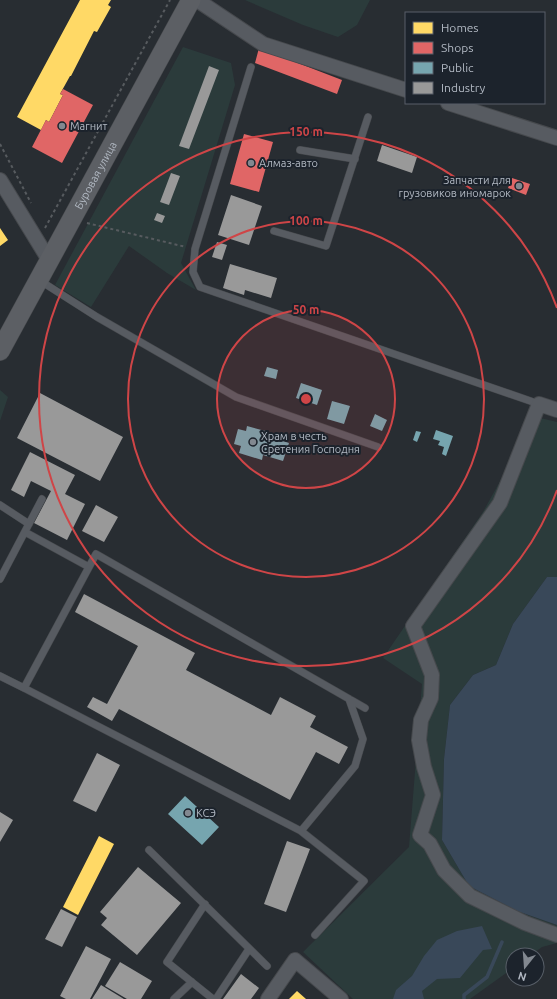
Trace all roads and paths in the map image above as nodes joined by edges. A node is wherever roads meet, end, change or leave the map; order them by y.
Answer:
1 (170, 0) edge
2 (192, 0) edge
3 (197, 0) edge
4 (251, 67) dead end
5 (405, 90) edge
6 (451, 104) edge
7 (368, 117) dead end
8 (557, 138) edge
9 (0, 144) edge
10 (300, 150) dead end
11 (355, 159) junction
12 (0, 180) edge
13 (33, 208) dead end
14 (40, 222) dead end
15 (86, 223) dead end
16 (274, 231) dead end
17 (52, 234) junction
18 (195, 249) junction
19 (49, 260) junction
20 (38, 280) junction
21 (0, 351) edge
22 (539, 404) junction
23 (557, 410) edge
24 (378, 447) dead end
25 (42, 499) dead end
26 (0, 505) edge
27 (29, 524) junction
28 (25, 532) junction
29 (89, 567) junction
30 (0, 579) edge
31 (0, 676) edge
32 (24, 688) junction
33 (349, 699) junction
34 (365, 708) dead end
35 (301, 831) junction
36 (149, 850) dead end
37 (205, 904) junction
38 (315, 935) dead end
39 (557, 935) edge
40 (249, 949) junction
41 (267, 966) dead end
42 (192, 982) junction
43 (174, 999) edge
44 (214, 999) edge
45 (268, 999) edge
46 (341, 999) edge

1 - 17 path
2 - 17 main road, Буровая улица
3 - 5 street
4 - 18 lane
6 - 8 street
7 - 11 lane
9 - 13 path
10 - 11 lane
11 - 16 lane
12 - 19 street
14 - 17 path
15 - 18 path
17 - 19 main road, Буровая улица
18 - 22 lane
19 - 20 main road, Буровая улица
20 - 21 main road, Буровая улица
20 - 24 lane
22 - 23 street
22 - 39 street
25 - 27 lane
26 - 27 lane
27 - 28 lane
28 - 29 lane
28 - 30 lane
29 - 32 lane
29 - 33 lane
31 - 32 lane
32 - 35 lane
33 - 34 lane
33 - 35 lane
35 - 38 lane
36 - 37 lane
37 - 40 lane
37 - 42 lane
40 - 41 lane
40 - 44 lane
42 - 43 lane
42 - 44 lane
45 - 46 street

